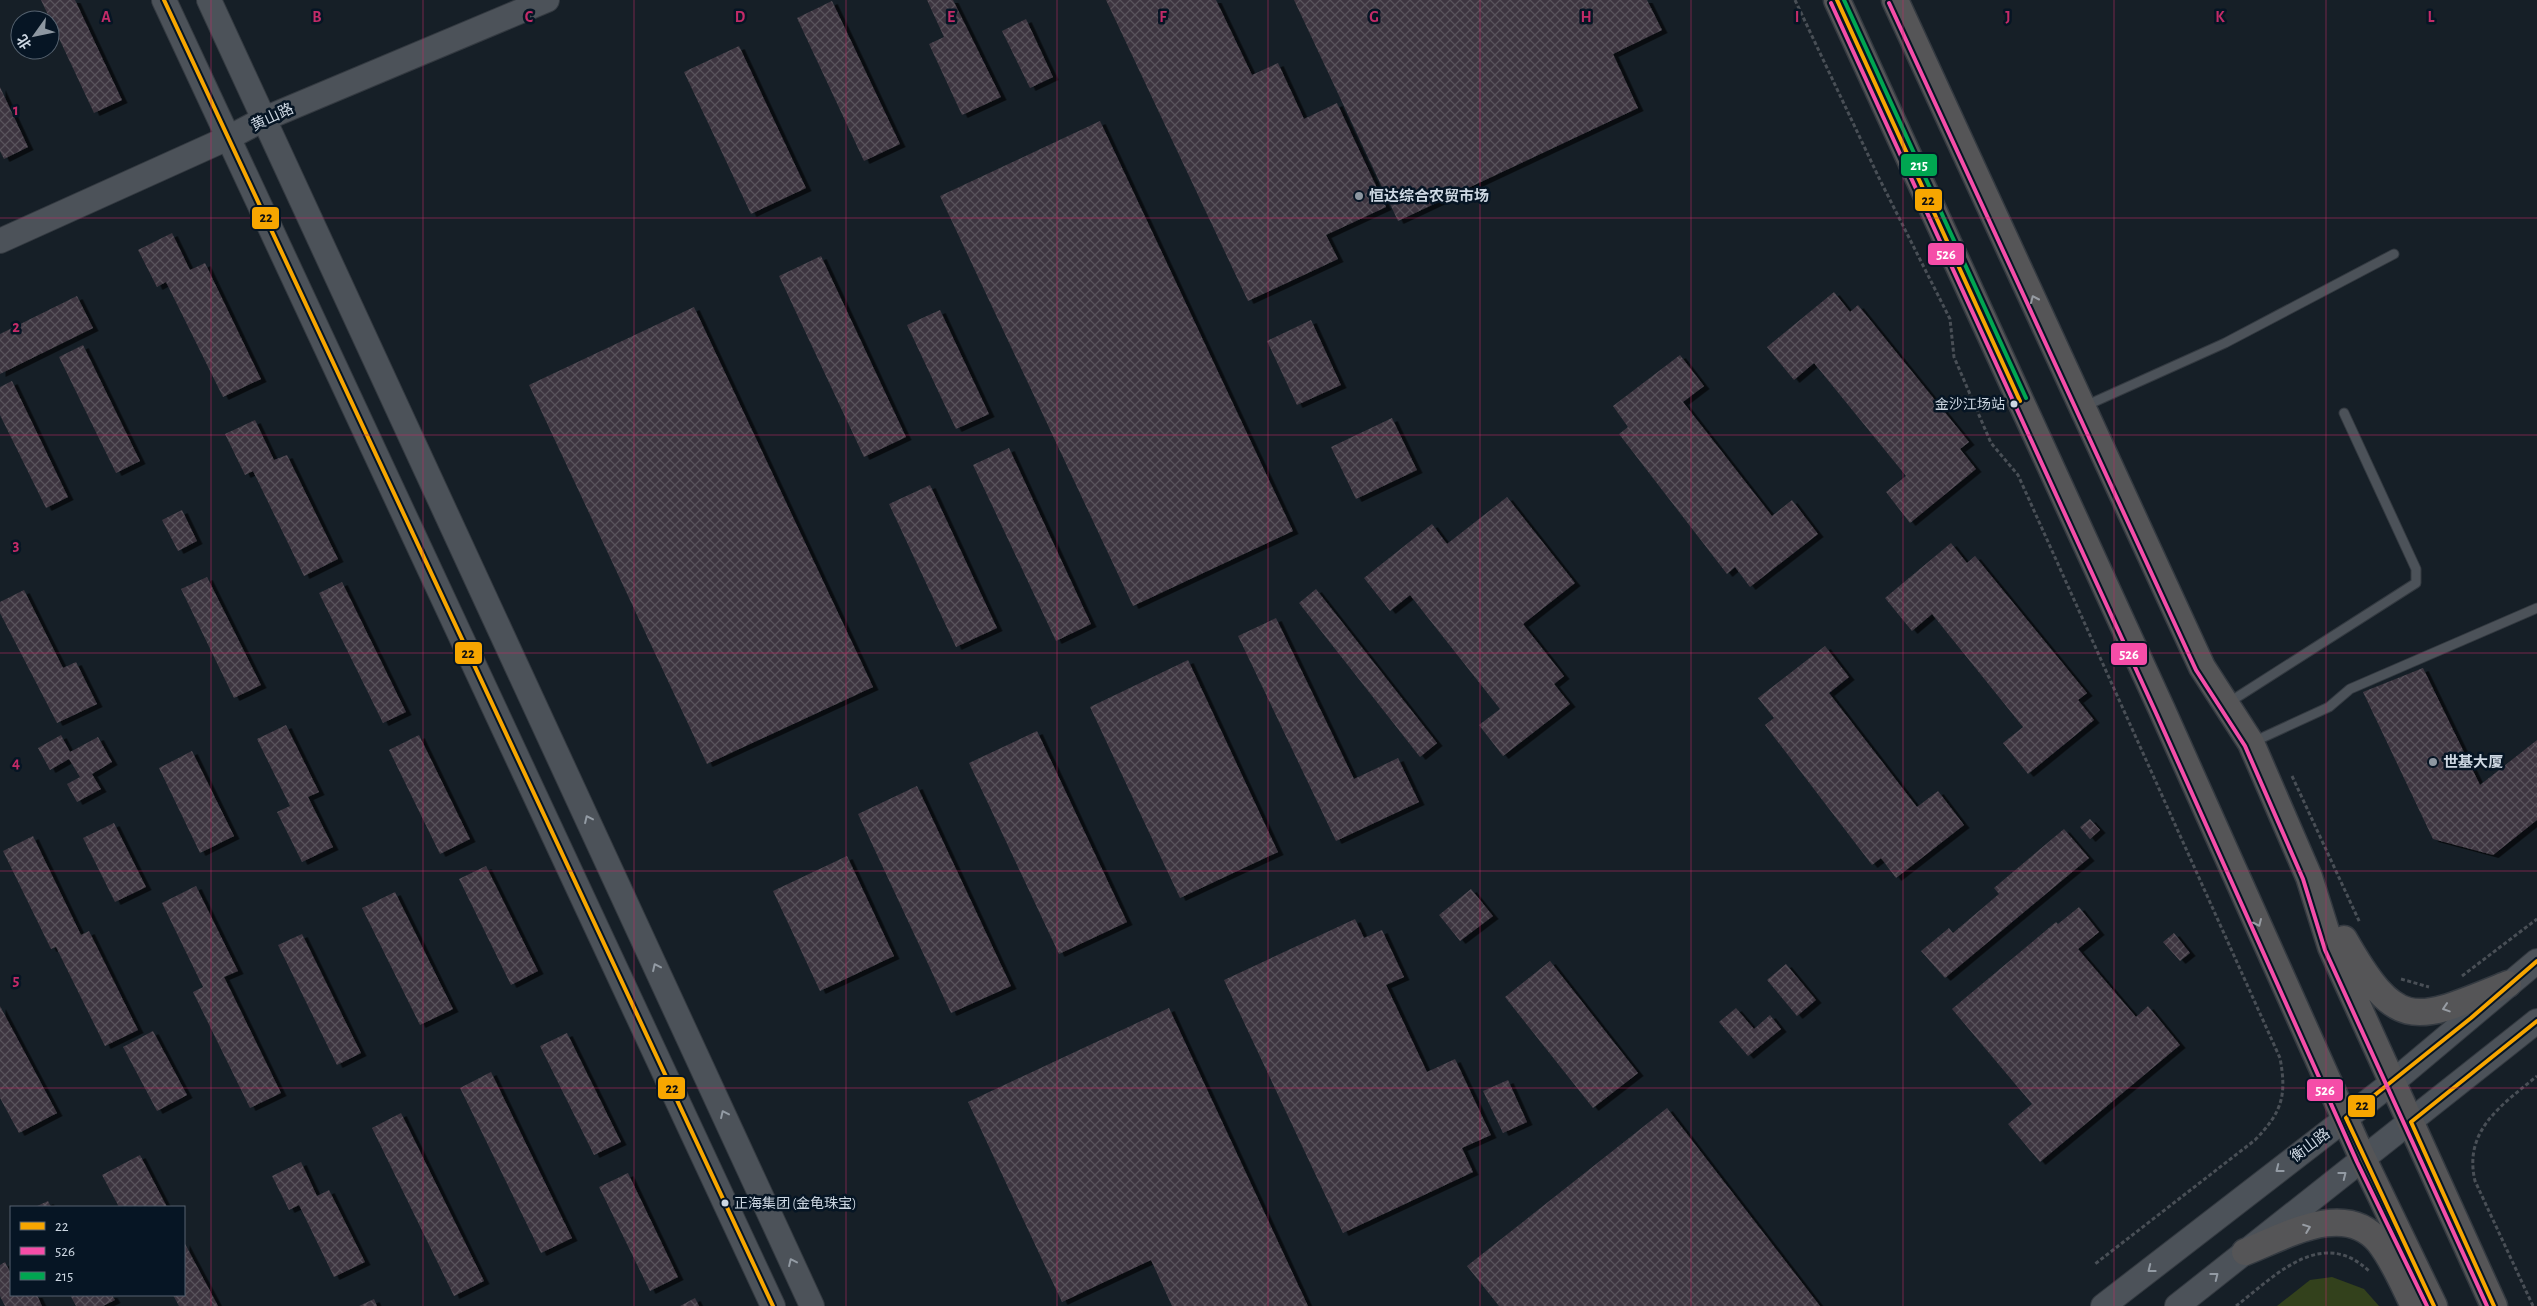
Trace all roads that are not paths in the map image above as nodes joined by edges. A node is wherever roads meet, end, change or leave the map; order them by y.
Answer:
1 (164, 0) edge
2 (209, 0) edge
3 (547, 0) edge
4 (1837, 0) edge
5 (1895, 0) edge
6 (264, 119) junction
7 (228, 138) junction
8 (0, 241) edge
9 (2394, 254) dead end
10 (2082, 407) junction
11 (2344, 413) dead end
12 (2537, 608) edge
13 (2226, 704) junction
14 (2251, 743) junction
15 (2309, 877) junction
16 (2537, 961) edge
17 (2508, 984) junction
18 (2537, 1021) edge
19 (2393, 1082) junction
20 (2346, 1118) junction
21 (2412, 1122) junction
22 (2364, 1158) junction
23 (2245, 1252) junction
24 (773, 1306) edge
25 (812, 1306) edge
26 (2103, 1306) edge
27 (2177, 1306) edge
28 (2414, 1306) edge
29 (2434, 1306) edge
30 (2494, 1306) edge

1 - 7 main road
2 - 6 main road
3 - 6 main road, 黄山路
4 -> 20 main road
10 -> 5 main road
6 - 7 main road, 黄山路
25 -> 6 main road
7 - 8 main road, 黄山路
7 - 24 main road
9 - 10 lane
10 - 13 main road
11 - 13 lane
12 - 14 lane
13 - 14 main road
14 - 15 main road
17 -> 15 main road
15 - 19 main road
16 - 17 main road, 衡山路
17 - 19 main road, 衡山路
18 - 21 main road
19 - 20 main road, 衡山路
19 - 21 main road
20 - 22 main road
20 -> 26 main road, 衡山路
21 - 22 main road
21 - 30 main road
23 -> 22 main road
22 - 29 main road
27 -> 23 main road
23 -> 28 main road

